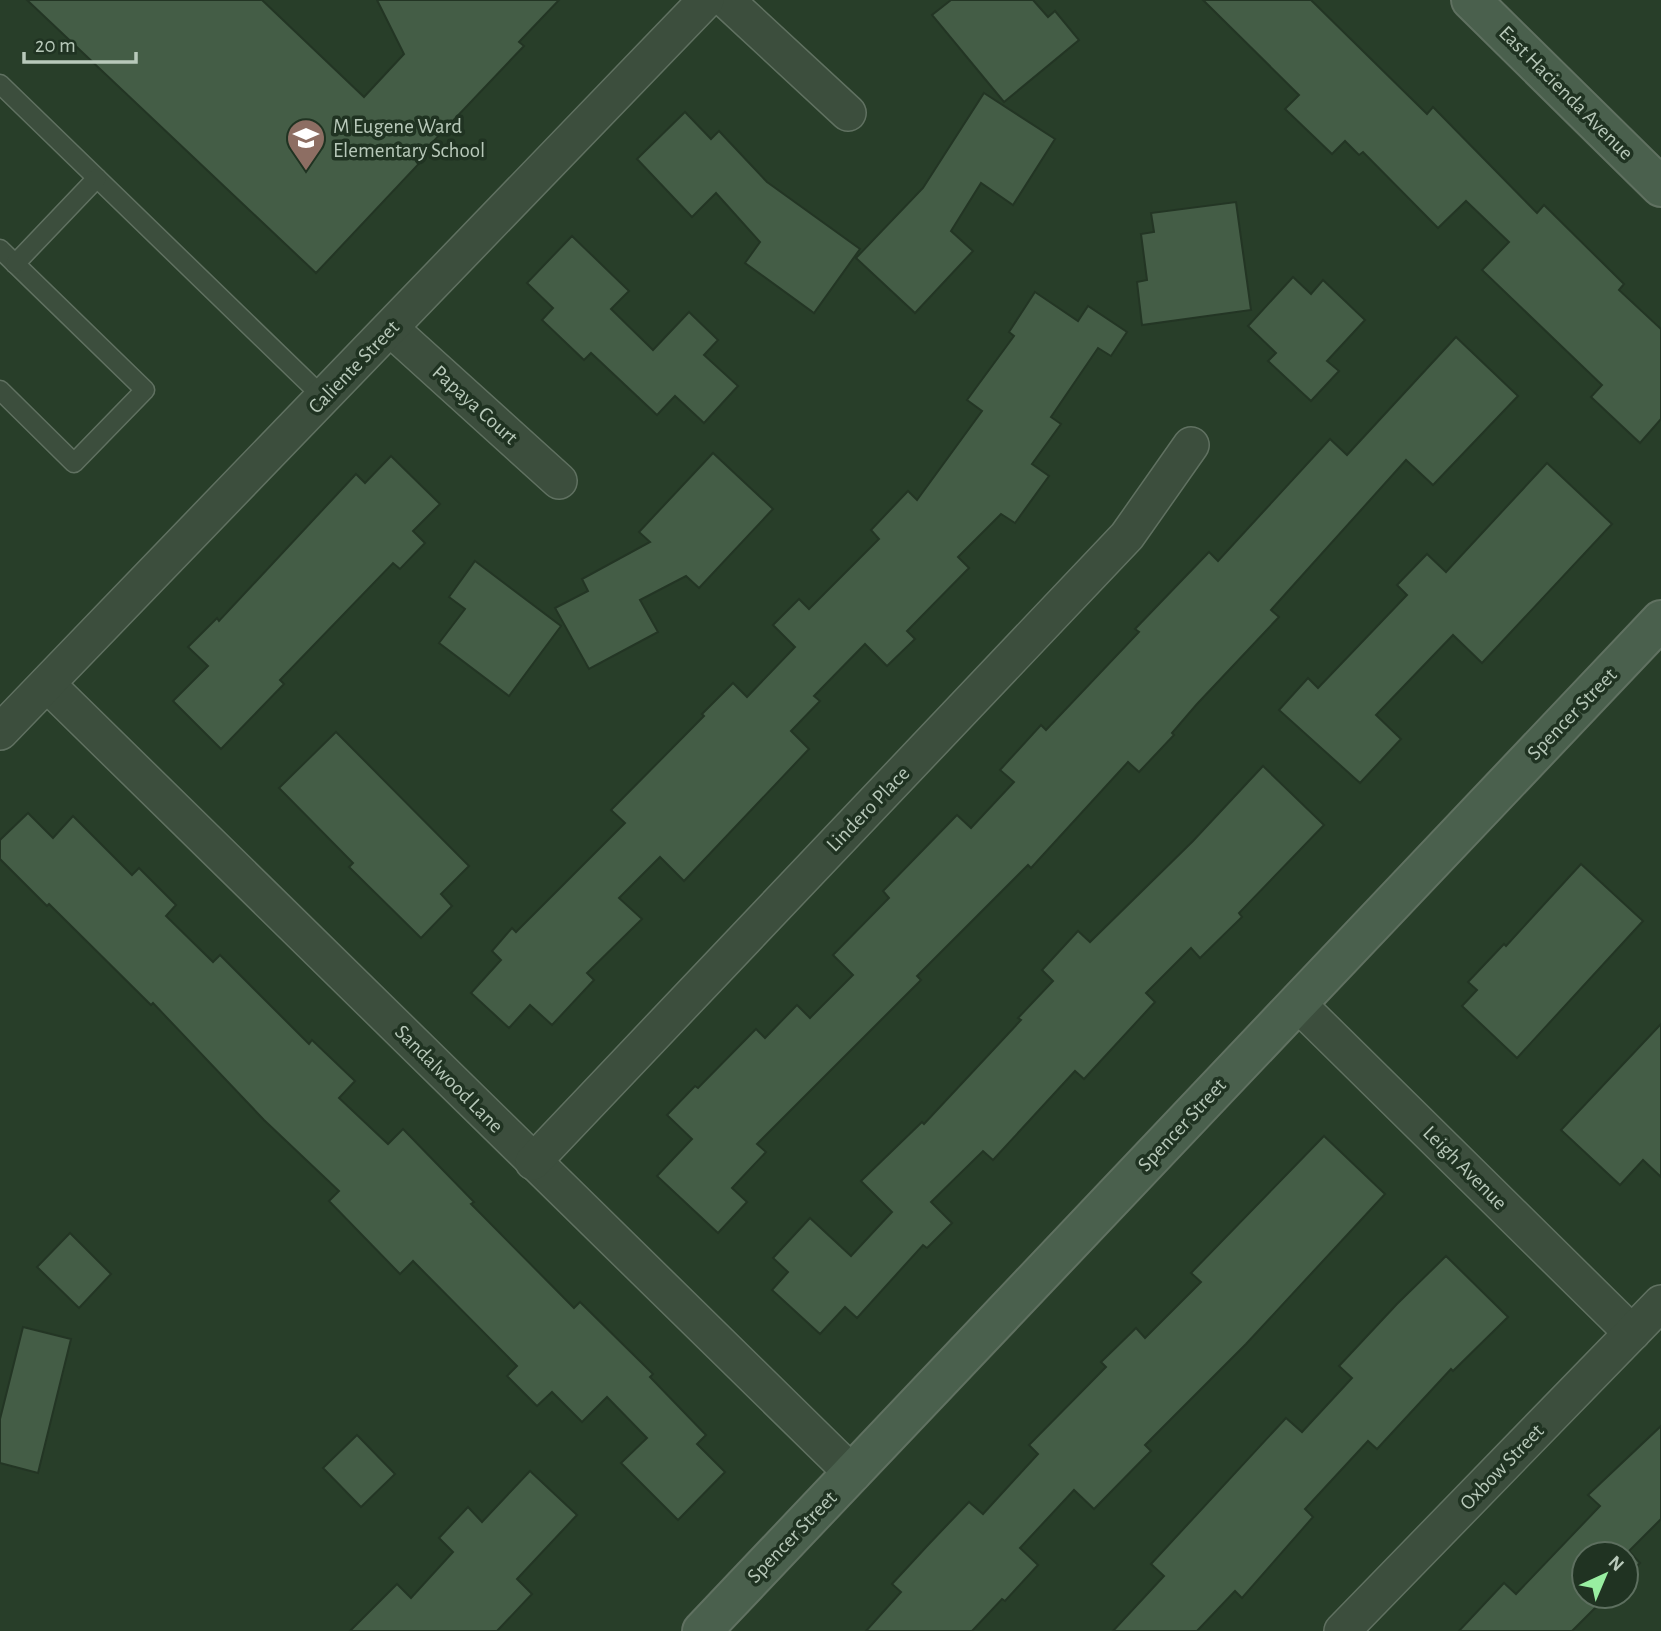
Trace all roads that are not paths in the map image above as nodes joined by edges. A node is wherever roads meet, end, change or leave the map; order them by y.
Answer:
1 (706, 0) edge
2 (726, 0) edge
3 (1471, 0) edge
4 (0, 84) edge
5 (848, 113) dead end
6 (97, 178) junction
7 (1661, 187) edge
8 (0, 249) edge
9 (15, 264) junction
10 (391, 329) junction
11 (0, 390) edge
12 (324, 398) junction
13 (1191, 445) dead end
14 (559, 481) dead end
15 (1661, 620) edge
16 (47, 684) junction
17 (0, 732) edge
18 (1297, 1003) junction
19 (533, 1162) junction
20 (1661, 1303) edge
21 (1632, 1333) junction
22 (853, 1474) junction
23 (702, 1631) edge
24 (1342, 1631) edge

1 - 10 street, Caliente Street
2 - 5 street
3 - 7 street, East Hacienda Avenue
4 - 6 lane
6 - 9 lane
6 - 12 lane
8 - 9 lane
9 - 11 lane
10 - 12 street, Caliente Street
10 - 14 street, Papaya Court
12 - 16 street, Caliente Street
13 - 19 street, Lindero Place
15 - 18 street, Spencer Street
16 - 17 street, Caliente Street
16 - 19 street, Sandalwood Lane
18 - 21 street, Leigh Avenue
18 - 22 street, Spencer Street
19 - 22 street, Sandalwood Lane
20 - 21 street, Oxbow Street
21 - 24 street, Oxbow Street
22 - 23 street, Spencer Street

